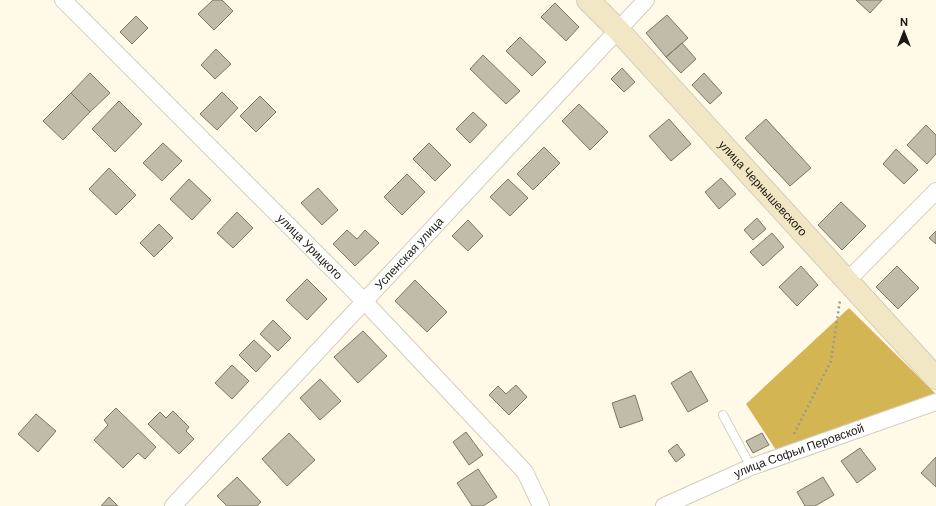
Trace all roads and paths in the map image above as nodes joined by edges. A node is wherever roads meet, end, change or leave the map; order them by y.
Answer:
1 (63, 0) edge
2 (588, 0) edge
3 (646, 0) edge
4 (618, 30) junction
5 (936, 191) edge
6 (847, 282) junction
7 (364, 301) junction
8 (936, 378) edge
9 (936, 402) edge
10 (723, 415) dead end
11 (783, 456) junction
12 (752, 467) junction
13 (173, 506) edge
14 (541, 506) edge
15 (664, 506) edge

1 - 7 street, улица Урицкого
2 - 4 street, улица Чернышевского
3 - 4 street, Успенская улица
4 - 6 street, улица Чернышевского
4 - 7 street, Успенская улица
5 - 6 street
6 - 8 street, улица Чернышевского
6 - 11 path
7 - 13 street, Успенская улица
7 - 14 street, улица Урицкого
9 - 11 street, улица Софьи Перовской
10 - 12 lane
11 - 12 street, улица Софьи Перовской
12 - 15 street, улица Софьи Перовской

